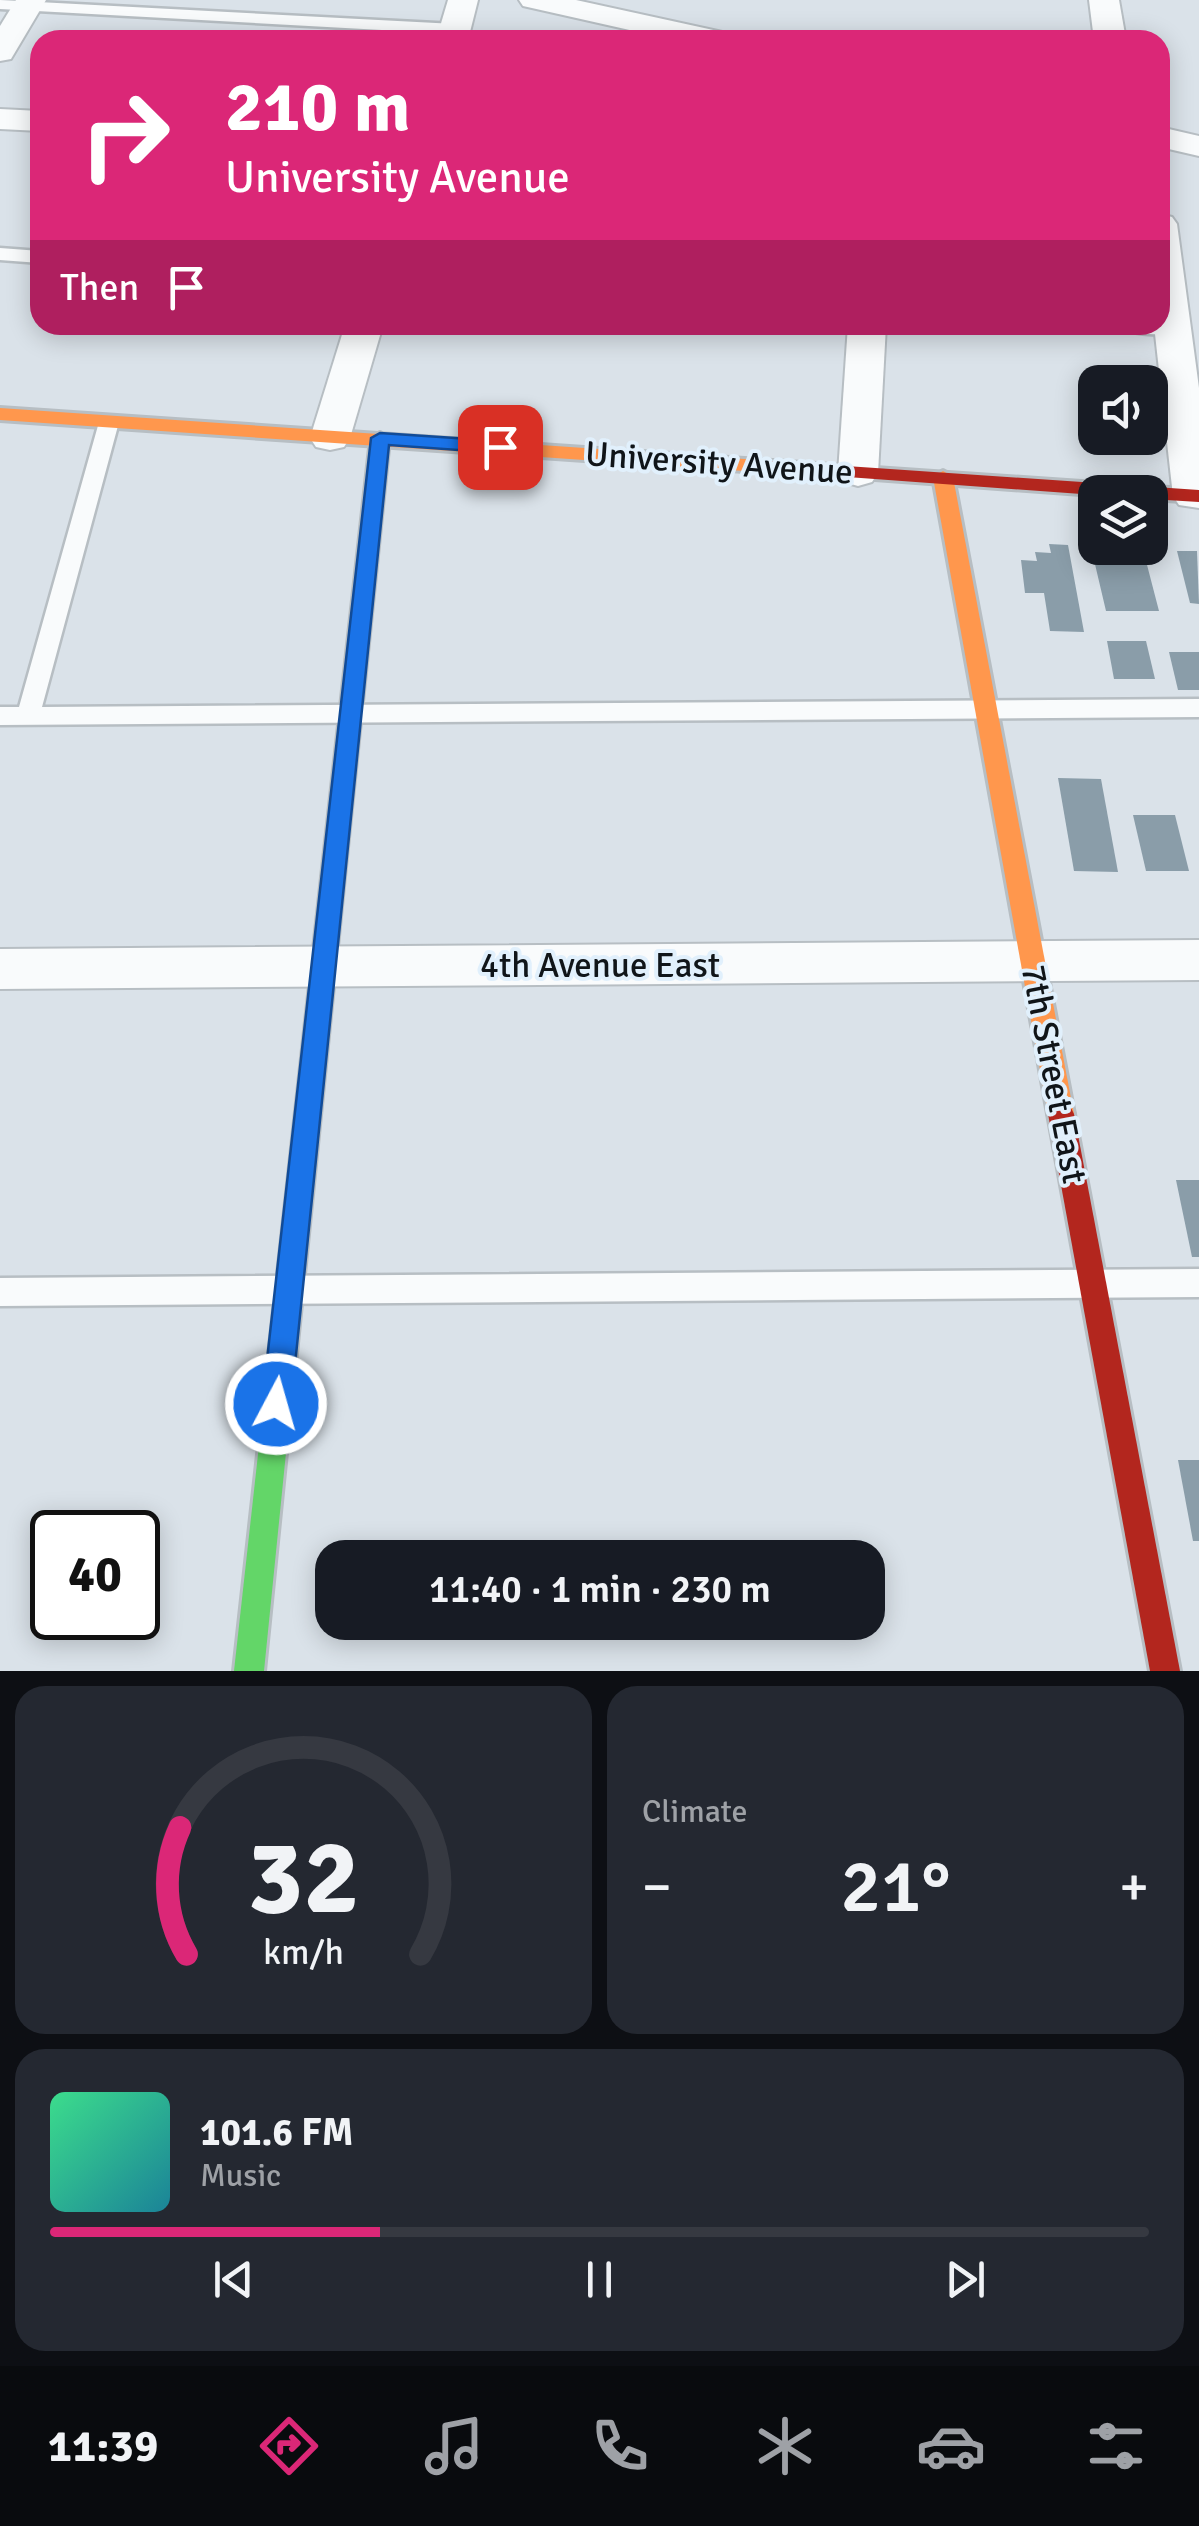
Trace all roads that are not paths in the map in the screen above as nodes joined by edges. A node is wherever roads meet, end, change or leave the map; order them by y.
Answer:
1 (534, 0) edge
2 (1104, 0) edge
3 (20, 3) edge
4 (456, 23) edge
5 (670, 30) edge
6 (1108, 30) edge
7 (0, 52) edge
8 (0, 118) edge
9 (30, 120) edge
10 (1170, 139) edge
11 (1199, 146) edge
12 (0, 254) edge
13 (30, 256) edge
14 (1170, 304) edge
15 (1170, 328) edge
16 (1173, 328) junction
17 (361, 335) edge
18 (866, 335) edge
19 (0, 414) edge
20 (109, 422) junction
21 (330, 438) junction
22 (380, 438) junction
23 (858, 473) junction
24 (943, 477) junction
25 (1196, 496) edge
26 (986, 708) junction
27 (1199, 708) edge
28 (351, 712) junction
29 (0, 716) edge
30 (28, 716) junction
31 (1199, 960) edge
32 (1033, 962) junction
33 (323, 967) junction
34 (0, 970) edge
35 (1199, 1283) edge
36 (1093, 1284) junction
37 (288, 1290) junction
38 (0, 1292) edge
39 (249, 1671) edge
40 (1164, 1671) edge

1 - 5 street
2 - 6 street
3 - 4 lane
3 - 7 street
8 - 9 street
10 - 11 street
12 - 13 lane
14 - 16 street
15 - 16 lane
16 - 25 street
17 - 21 street
18 - 23 street
19 - 20 street, University Avenue
20 - 21 street, University Avenue
20 - 30 lane
21 - 22 street, University Avenue
22 - 23 street, University Avenue
22 - 28 street
23 - 24 street, University Avenue
24 - 25 street, University Avenue
24 - 26 street, 7th Street East
26 - 27 lane
26 - 28 lane
26 - 32 street, 7th Street East
28 - 30 lane
28 - 33 street
29 - 30 lane
31 - 32 street, 4th Avenue East
32 - 33 street, 4th Avenue East
32 - 36 street, 7th Street East
33 - 34 street, 4th Avenue East
33 - 37 street
35 - 36 lane
36 - 37 lane
36 - 40 street, 7th Street East
37 - 38 lane
37 - 39 street

